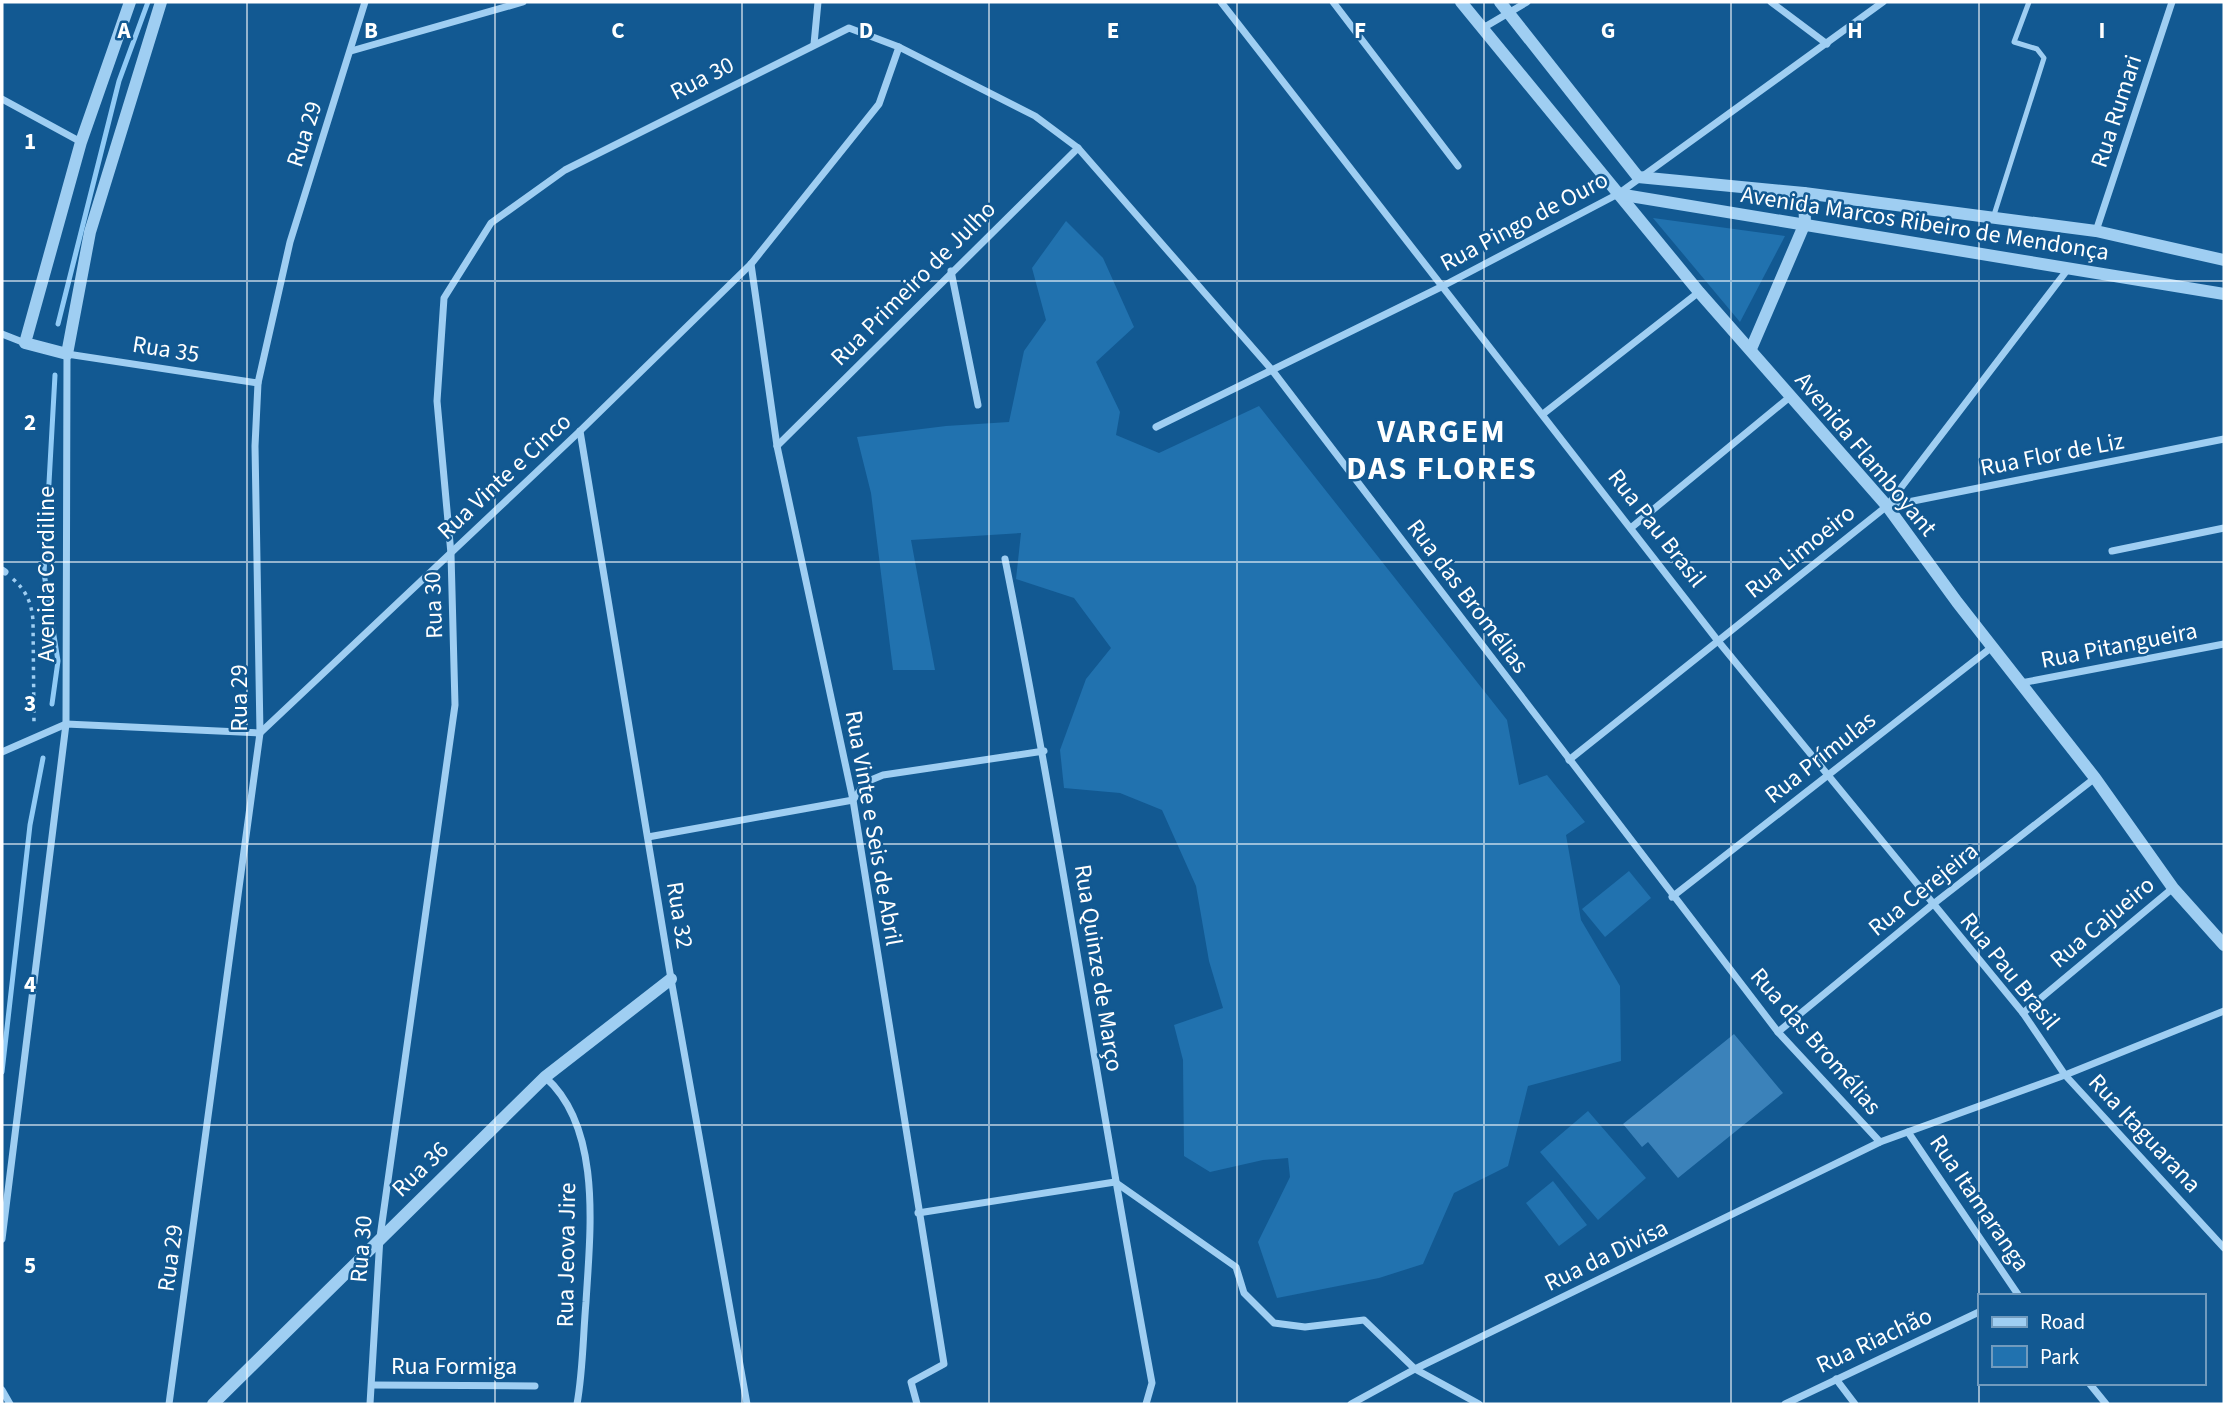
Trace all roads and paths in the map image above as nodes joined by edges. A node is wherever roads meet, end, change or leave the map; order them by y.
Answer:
1 (130, 2) edge
2 (161, 2) edge
3 (365, 2) edge
4 (523, 2) edge
5 (818, 2) edge
6 (1221, 2) edge
7 (1333, 2) edge
8 (1461, 2) edge
9 (1527, 2) edge
10 (1771, 2) edge
11 (1883, 2) edge
12 (2029, 2) edge
13 (2172, 2) edge
14 (1504, 7) edge
15 (849, 28) joint
16 (1483, 28) junction
17 (814, 44) junction
18 (1827, 44) junction
19 (899, 47) junction
20 (351, 51) junction
21 (2, 99) edge
22 (81, 142) junction
23 (1078, 148) junction
24 (1458, 166) dead end
25 (1638, 177) junction
26 (1804, 193) junction
27 (1619, 194) junction
28 (1993, 218) junction
29 (1805, 223) junction
30 (2096, 232) junction
31 (2224, 260) edge
32 (751, 264) junction
33 (2068, 268) junction
34 (951, 271) junction
35 (1441, 287) junction
36 (1699, 292) junction
37 (2224, 294) edge
38 (2, 334) edge
39 (25, 343) junction
40 (1751, 349) junction
41 (68, 354) junction
42 (1272, 370) junction
43 (258, 383) junction
44 (1791, 396) junction
45 (978, 405) dead end
46 (1543, 414) junction
47 (1156, 427) dead end
48 (580, 431) junction
49 (2224, 439) edge
50 (777, 446) junction
51 (1887, 506) junction
52 (1632, 527) junction
53 (2224, 528) edge
54 (2112, 551) dead end
55 (451, 554) junction
56 (1005, 559) dead end
57 (3, 571) edge
58 (1718, 641) junction
59 (2224, 644) edge
60 (1992, 648) junction
61 (2020, 683) junction
62 (66, 724) junction
63 (260, 733) junction
64 (34, 738) junction
65 (2, 751) edge
66 (1044, 751) junction
67 (1569, 760) junction
68 (1828, 775) junction
69 (2095, 778) junction
70 (853, 800) junction
71 (648, 837) junction
72 (2173, 888) junction
73 (1672, 897) junction
74 (1932, 905) junction
75 (2224, 945) edge
76 (671, 979) junction
77 (2224, 1011) edge
78 (2023, 1013) junction
79 (1778, 1032) junction
80 (2065, 1075) junction
81 (545, 1077) junction
82 (1908, 1132) junction
83 (1880, 1142) junction
84 (1115, 1182) junction
85 (918, 1213) junction
86 (380, 1237) junction
87 (2, 1239) edge
88 (2224, 1248) edge
89 (2016, 1294) edge
90 (1978, 1312) edge
91 (1415, 1369) junction
92 (1836, 1379) junction
93 (372, 1385) junction
94 (2091, 1385) edge
95 (534, 1386) dead end
96 (2, 1390) edge
97 (1848, 1394) junction
98 (10, 1404) edge
99 (169, 1404) edge
100 (212, 1404) edge
101 (370, 1404) edge
102 (577, 1404) edge
103 (747, 1404) edge
104 (917, 1404) edge
105 (1146, 1404) edge
106 (1352, 1404) edge
107 (1479, 1404) edge
108 (1785, 1404) edge
109 (1842, 1404) edge
110 (1855, 1404) edge
111 (2106, 1404) edge

1 - 22 street
2 - 41 street, Avenida Cordiline
3 - 20 street, Rua 29
4 - 20 street
5 - 17 street
6 - 35 street, Rua Pau Brasil
7 - 24 street
8 - 16 street, Avenida Flamboyant
9 - 14 street
10 - 18 street
11 - 18 street, Rua Pingo de Ouro
12 - 28 lane
13 - 30 street, Rua Rumari
14 - 16 street
14 - 25 street
15 - 17 street, Rua 30
15 - 19 street, Rua das Bromélias
16 - 27 street, Avenida Flamboyant
17 - 55 street, Rua 30
18 - 25 street, Rua Pingo de Ouro
19 - 23 street, Rua das Bromélias
19 - 32 street, Rua Vinte e Cinco
20 - 43 street, Rua 29
21 - 22 street
22 - 39 street
23 - 34 street, Rua Primeiro de Julho
23 - 42 street, Rua das Bromélias
25 - 26 street, Avenida Marcos Ribeiro de Mendonça
25 - 27 street, Rua Pingo de Ouro
26 - 28 street, Avenida Marcos Ribeiro de Mendonça
26 - 29 street
27 - 29 street, Avenida Marcos Ribeiro de Mendonça
27 - 35 street, Rua Pingo de Ouro
27 - 36 street, Avenida Flamboyant
28 - 30 street, Avenida Marcos Ribeiro de Mendonça
29 - 33 street, Avenida Marcos Ribeiro de Mendonça
29 - 40 street
30 - 31 street, Avenida Marcos Ribeiro de Mendonça
32 - 48 street, Rua Vinte e Cinco
32 - 50 street, Rua Vinte e Seis de Abril
33 - 37 street, Avenida Marcos Ribeiro de Mendonça
33 - 51 street, Rua Limoeiro
34 - 45 street
34 - 50 street, Rua Primeiro de Julho
35 - 42 street, Rua Pingo de Ouro
35 - 46 street, Rua Pau Brasil
36 - 40 street, Avenida Flamboyant
36 - 46 street
38 - 39 street
39 - 41 street
40 - 44 street, Avenida Flamboyant
41 - 43 street, Rua 35
41 - 62 street, Avenida Cordiline
42 - 47 street, Rua Pingo de Ouro
42 - 67 street, Rua das Bromélias
43 - 63 street, Rua 29
44 - 51 street, Avenida Flamboyant
44 - 52 street
46 - 52 street, Rua Pau Brasil
48 - 55 street, Rua Vinte e Cinco
48 - 71 street, Rua 32
49 - 51 street, Rua Flor de Liz
50 - 70 street, Rua Vinte e Seis de Abril
51 - 58 street, Rua Limoeiro
51 - 60 street, Avenida Flamboyant
52 - 58 street, Rua Pau Brasil
53 - 54 street
55 - 63 street, Rua Vinte e Cinco
55 - 86 street, Rua 30
56 - 66 street, Rua Quinze de Março
57 - 64 path
58 - 67 street, Rua Limoeiro
58 - 68 street, Rua Pau Brasil
59 - 61 street, Rua Pitangueira
60 - 61 street, Avenida Flamboyant
60 - 68 street, Rua Prímulas
61 - 69 street, Avenida Flamboyant
62 - 63 street
62 - 64 street
62 - 87 street, Avenida Cordiline
63 - 99 street, Rua 29
64 - 65 street
66 - 70 street
66 - 84 street, Rua Quinze de Março
67 - 73 street, Rua das Bromélias
68 - 73 street, Rua Prímulas
68 - 74 street, Rua Pau Brasil
69 - 72 street, Avenida Flamboyant
69 - 74 street, Rua Cerejeira
70 - 71 street
70 - 85 street, Rua Vinte e Seis de Abril
71 - 76 street, Rua 32
72 - 75 street, Avenida Flamboyant
72 - 78 street, Rua Cajueiro
73 - 79 street, Rua das Bromélias
74 - 78 street, Rua Pau Brasil
74 - 79 street, Rua Cerejeira
76 - 81 street, Rua 36
76 - 103 street, Rua 32
77 - 80 street, Rua da Divisa
78 - 80 street, Rua Pau Brasil
79 - 83 street, Rua das Bromélias
80 - 82 street, Rua da Divisa
80 - 88 street, Rua Itaguarana
81 - 86 street, Rua 36
81 - 102 street, Rua Jeova Jire
82 - 83 street, Rua da Divisa
82 - 89 street, Rua Itamaranga
83 - 91 street, Rua da Divisa
84 - 85 street
84 - 91 street
84 - 105 street, Rua Quinze de Março
85 - 104 street, Rua Vinte e Seis de Abril
86 - 93 street, Rua 30
86 - 100 street, Rua 36
90 - 92 street, Rua Riachão
91 - 106 street, Rua da Divisa
91 - 107 street
92 - 97 street
92 - 108 street, Rua Riachão
93 - 95 street, Rua Formiga
93 - 101 street, Rua 30
94 - 111 street
96 - 98 street
97 - 109 street
97 - 110 street

